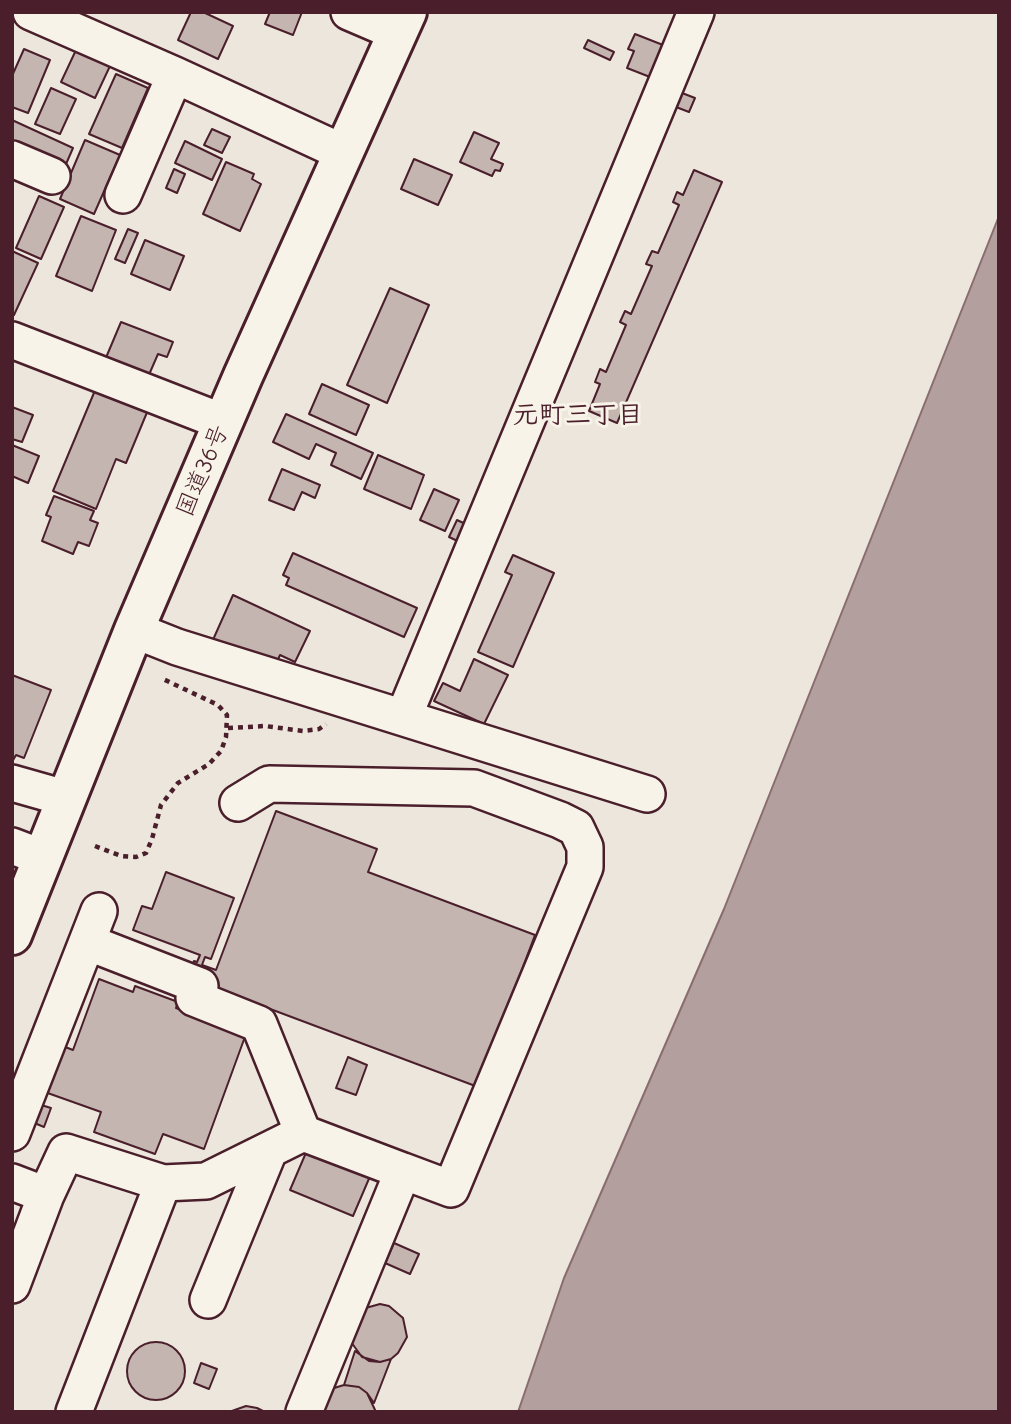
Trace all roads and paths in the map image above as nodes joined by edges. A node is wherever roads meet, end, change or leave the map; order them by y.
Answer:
1 (31, 12) edge
2 (349, 12) edge
3 (696, 12) edge
4 (402, 22) edge
5 (175, 75) junction
6 (344, 153) junction
7 (12, 159) edge
8 (52, 176) dead end
9 (123, 195) dead end
10 (15, 348) edge
11 (223, 422) junction
12 (134, 630) junction
13 (163, 679) dead end
14 (343, 698) junction
15 (404, 716) junction
16 (227, 728) junction
17 (492, 744) junction
18 (12, 783) edge
19 (474, 788) junction
20 (647, 794) dead end
21 (65, 798) junction
22 (239, 803) dead end
23 (94, 846) dead end
24 (27, 852) edge
25 (12, 935) edge
26 (12, 1133) edge
27 (303, 1133) junction
28 (269, 1151) junction
29 (403, 1171) junction
30 (12, 1182) edge
31 (163, 1183) junction
32 (46, 1195) junction
33 (15, 1269) edge
34 (208, 1300) dead end
35 (74, 1412) edge
36 (304, 1412) edge

1 - 5 street
2 - 4 street
3 - 15 street
4 - 6 highway, 国道36号
5 - 6 street
5 - 9 street
6 - 11 highway, 国道36号
7 - 8 street
10 - 11 street
11 - 12 highway, 国道36号
12 - 14 street
12 - 21 highway, 国道36号
13 - 16 path
14 - 15 street
14 - 16 path
15 - 17 street
16 - 23 path
17 - 19 street
17 - 20 street
18 - 21 street
19 - 22 street
19 - 29 street
21 - 24 highway, 国道36号
24 - 25 highway, 国道36号
26 - 27 street
27 - 28 street
27 - 29 street
28 - 31 street
28 - 34 street
29 - 36 street
30 - 32 street
31 - 32 street
31 - 35 street
32 - 33 street

